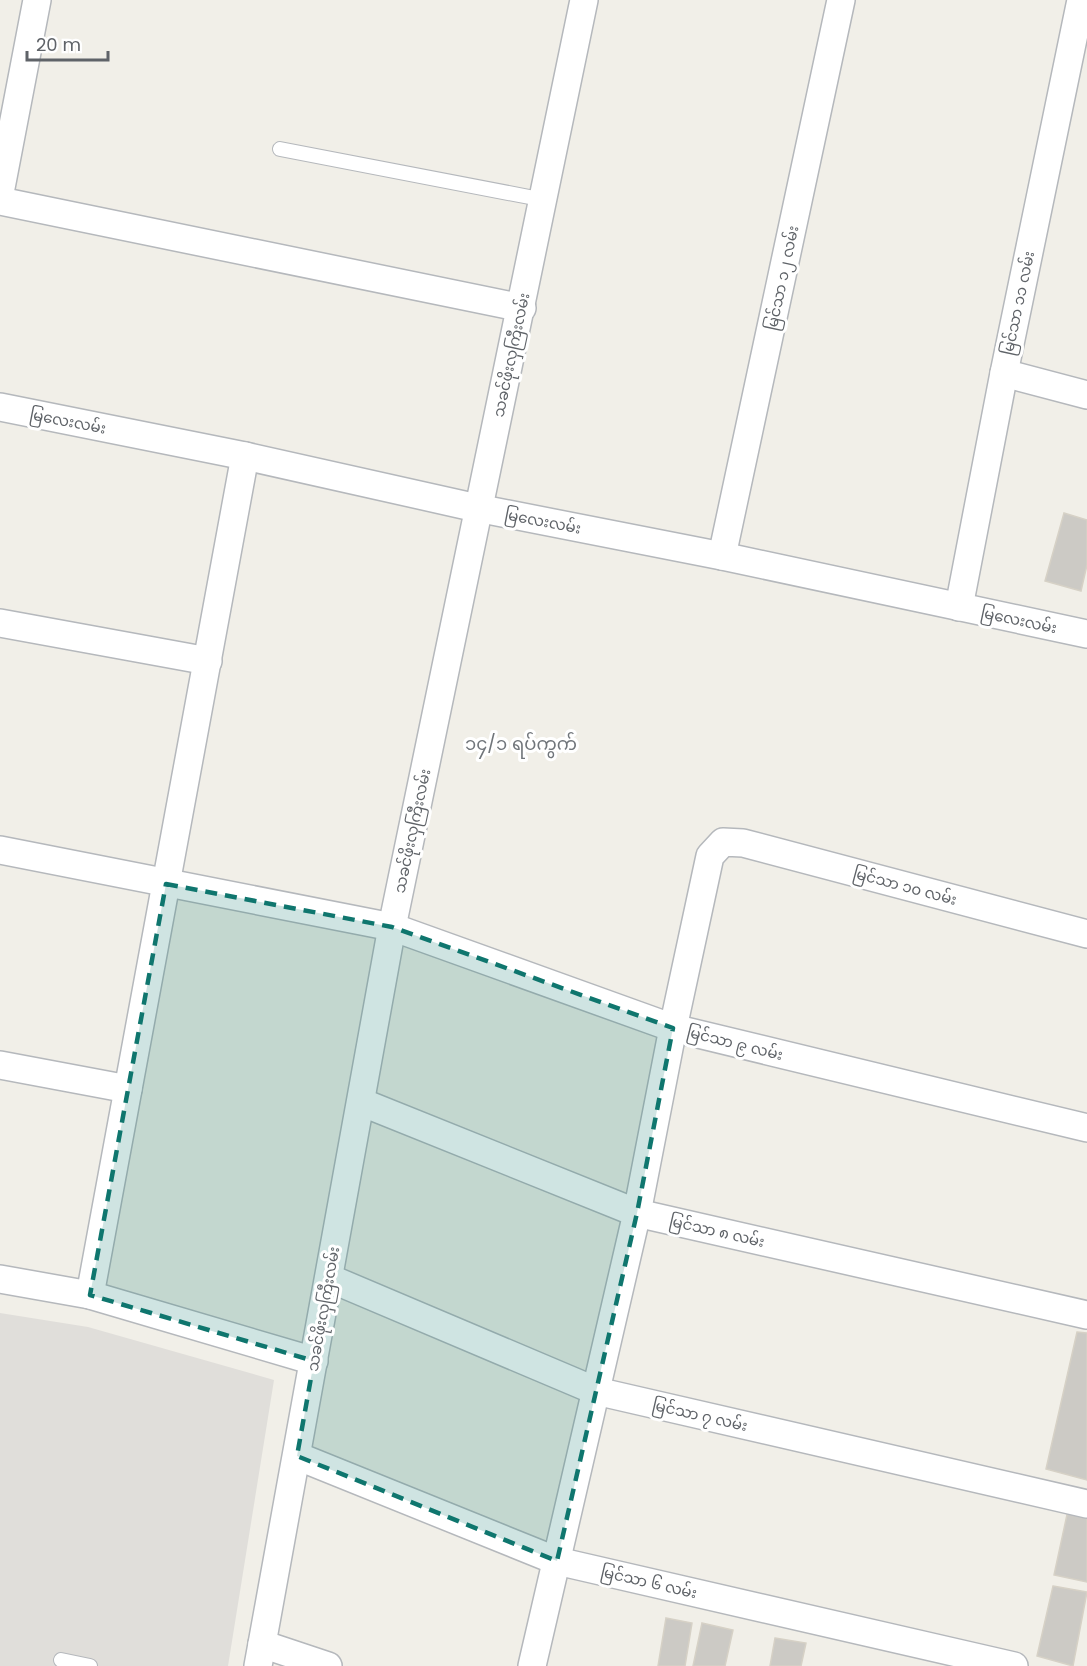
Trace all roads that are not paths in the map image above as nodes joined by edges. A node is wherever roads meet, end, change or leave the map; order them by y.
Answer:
1 (37, 0) edge
2 (584, 0) edge
3 (841, 0) edge
4 (1081, 0) edge
5 (280, 149) dead end
6 (0, 193) edge
7 (544, 200) junction
8 (0, 201) edge
9 (522, 308) junction
10 (1004, 373) junction
11 (1087, 395) edge
12 (0, 407) edge
13 (245, 456) junction
14 (477, 508) junction
15 (722, 556) junction
16 (959, 607) junction
17 (0, 623) edge
18 (1087, 634) edge
19 (208, 661) junction
20 (0, 850) edge
21 (166, 884) junction
22 (392, 927) junction
23 (1087, 934) edge
24 (673, 1028) junction
25 (0, 1065) edge
26 (128, 1089) junction
27 (361, 1102) junction
28 (1087, 1128) edge
29 (637, 1213) junction
30 (0, 1278) edge
31 (329, 1278) junction
32 (90, 1295) junction
33 (1087, 1315) edge
34 (314, 1361) junction
35 (596, 1391) junction
36 (297, 1456) junction
37 (1087, 1504) edge
38 (557, 1560) junction
39 (260, 1655) edge
40 (61, 1660) dead end
41 (90, 1666) edge
42 (328, 1666) edge
43 (532, 1666) edge
44 (1014, 1666) edge

1 - 6 street
2 - 7 street, သခင်ဖိုးလှကြီးလမ်း
3 - 15 street, မြင်သာ ၁၂ လမ်း
4 - 10 street, မြင်သာ ၁၁ လမ်း
5 - 7 lane
7 - 9 street, သခင်ဖိုးလှကြီးလမ်း
8 - 9 street
9 - 14 street, သခင်ဖိုးလှကြီးလမ်း
10 - 11 street
10 - 16 street, မြင်သာ ၁၁ လမ်း
12 - 13 street, မြလေးလမ်း
13 - 14 street, မြလေးလမ်း
13 - 19 street
14 - 15 street, မြလေးလမ်း
14 - 22 street, သခင်ဖိုးလှကြီးလမ်း
15 - 16 street, မြလေးလမ်း
16 - 18 street, မြလေးလမ်း
17 - 19 street
19 - 21 street
20 - 21 street, မြင်သာ ၉ လမ်း
21 - 22 street, မြင်သာ ၉ လမ်း
21 - 26 street
22 - 24 street, မြင်သာ ၉ လမ်း
22 - 27 street, သခင်ဖိုးလှကြီးလမ်း
23 - 24 street, မြင်သာ ၁၀ လမ်း
24 - 28 street, မြင်သာ ၉ လမ်း
24 - 29 street
25 - 26 street
26 - 32 street
27 - 29 street, မြင်သာ ၈ လမ်း
27 - 31 street, သခင်ဖိုးလှကြီးလမ်း
29 - 33 street, မြင်သာ ၈ လမ်း
29 - 35 street
30 - 32 street
31 - 34 street, သခင်ဖိုးလှကြီးလမ်း
31 - 35 street, မြင်သာ ၇ လမ်း
32 - 34 street
34 - 36 street, သခင်ဖိုးလှကြီးလမ်း
35 - 37 street, မြင်သာ ၇ လမ်း
35 - 38 street
36 - 38 street, မြင်သာ ၆ လမ်း
36 - 39 street, သခင်ဖိုးလှကြီးလမ်း
38 - 43 street
38 - 44 street, မြင်သာ ၆ လမ်း
39 - 42 street
40 - 41 lane

